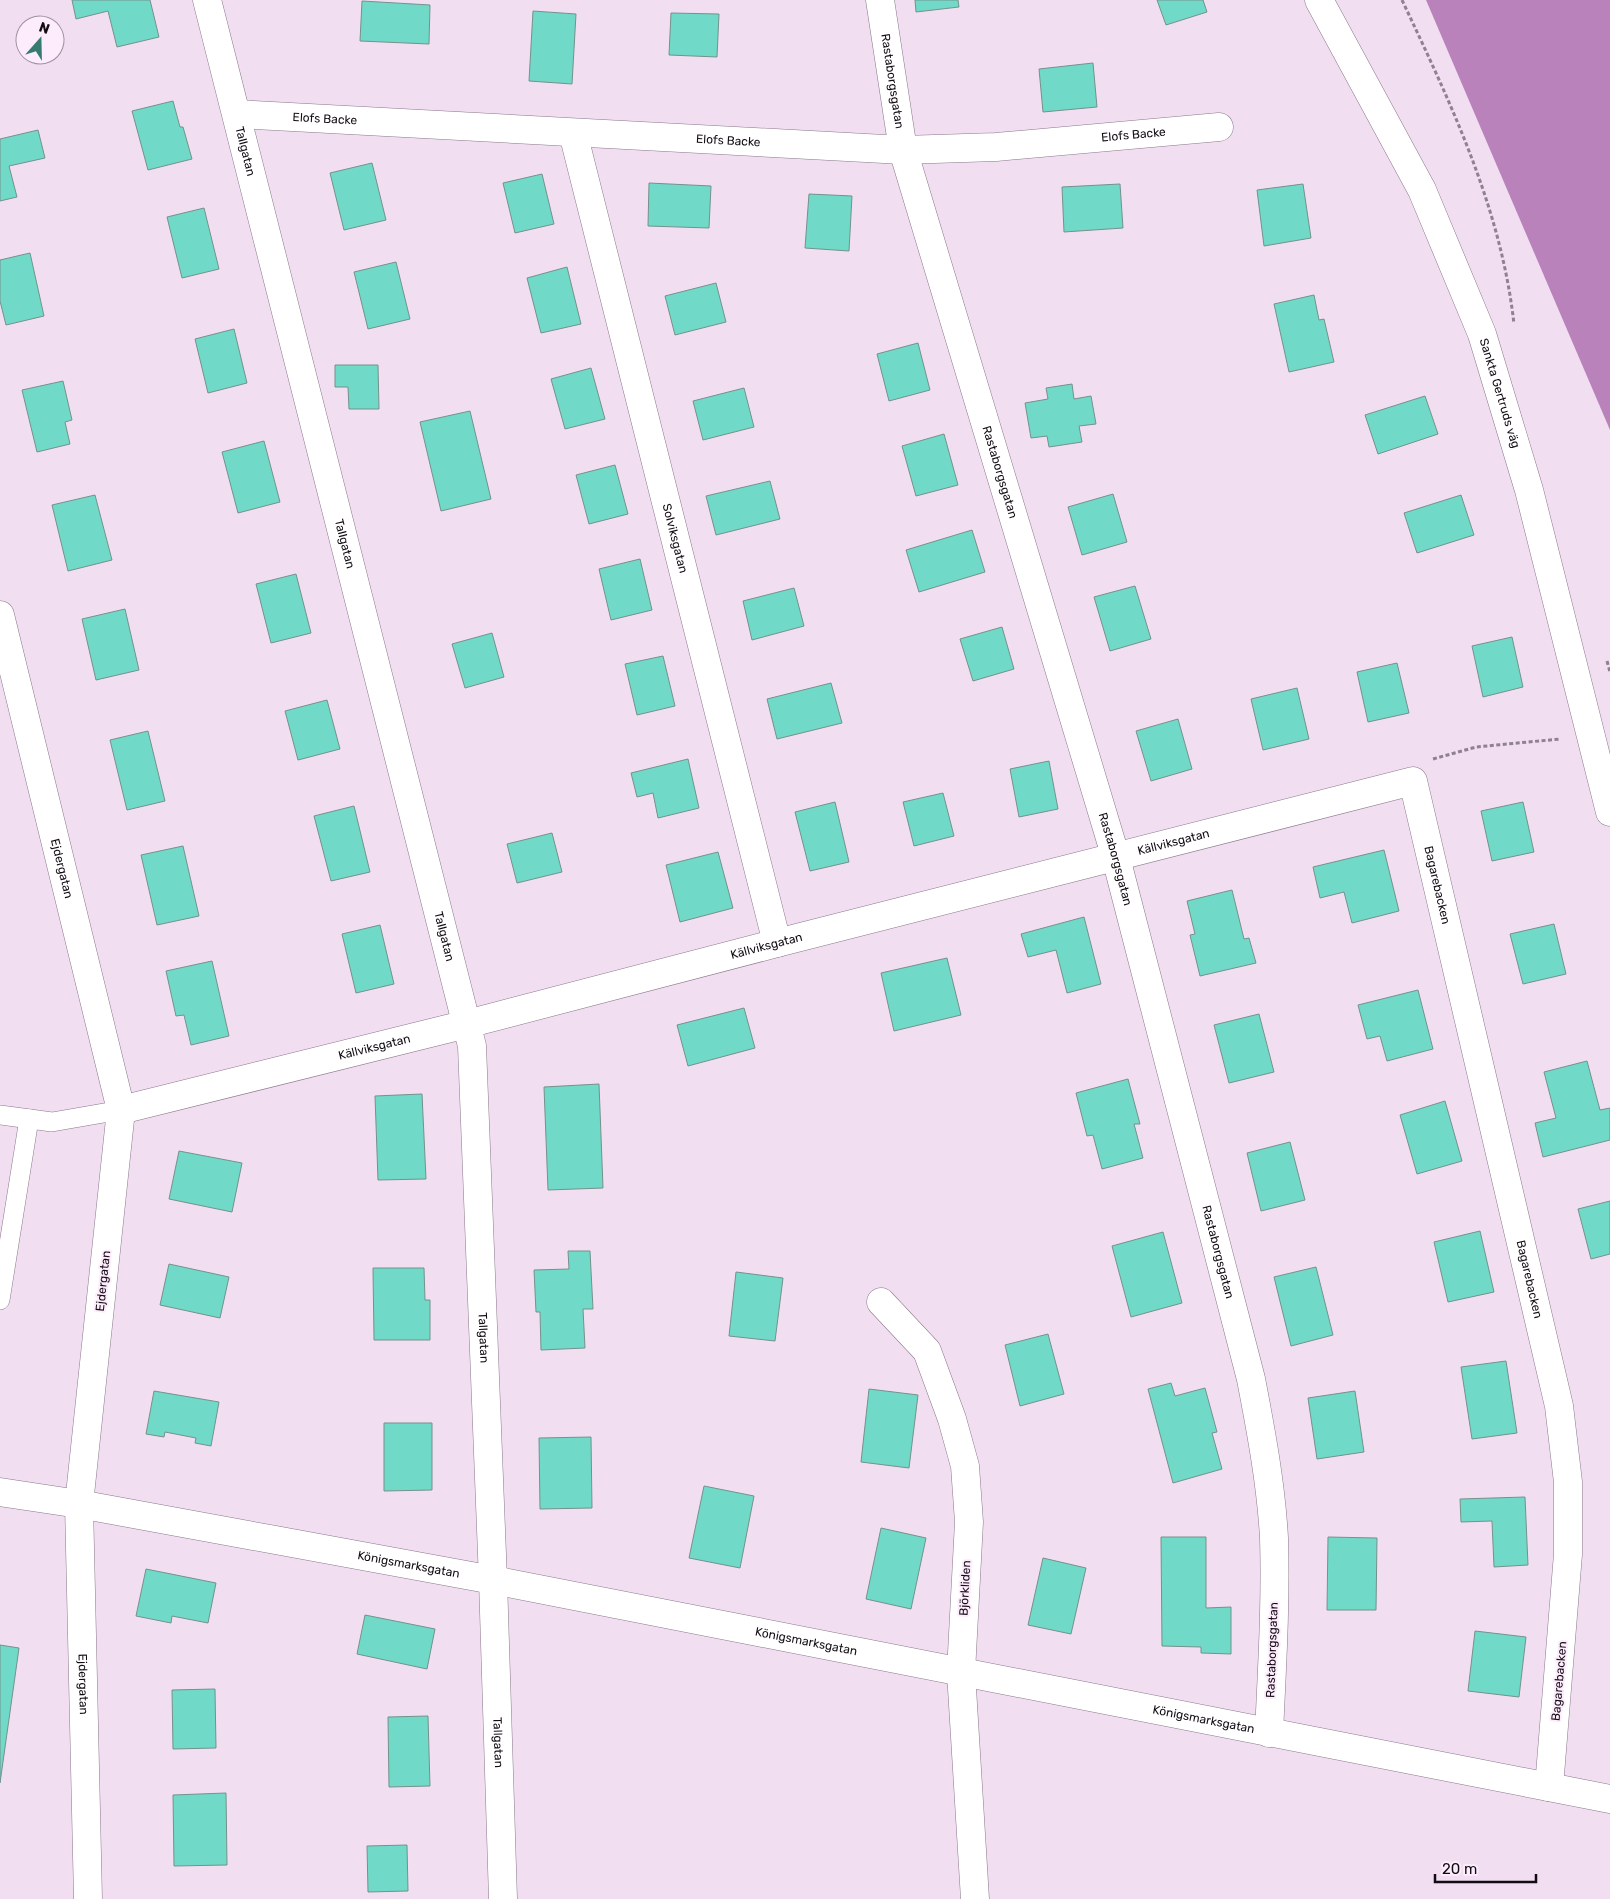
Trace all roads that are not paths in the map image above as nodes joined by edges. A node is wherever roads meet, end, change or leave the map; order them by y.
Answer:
1 (207, 0) edge
2 (880, 0) edge
3 (1319, 0) edge
4 (237, 114) junction
5 (1219, 127) dead end
6 (573, 132) junction
7 (904, 150) junction
8 (0, 615) edge
9 (7, 678) edge
10 (1413, 781) joint
11 (1610, 812) edge
12 (1116, 858) junction
13 (777, 942) junction
14 (466, 1024) junction
15 (121, 1110) junction
16 (0, 1115) edge
17 (29, 1119) junction
18 (0, 1300) edge
19 (881, 1302) dead end
20 (0, 1492) edge
21 (80, 1504) junction
22 (493, 1580) junction
23 (961, 1672) junction
24 (1269, 1733) junction
25 (1549, 1787) junction
26 (1610, 1799) edge
27 (88, 1899) edge
28 (503, 1899) edge
29 (975, 1899) edge

1 - 4 street, Tallgatan
2 - 7 street, Rastaborgsgatan
3 - 11 street, Sankta Gertruds väg
4 - 6 street, Elofs Backe
4 - 14 street, Tallgatan
5 - 7 street, Elofs Backe
6 - 7 street, Elofs Backe
6 - 13 street, Solviksgatan
7 - 12 street, Rastaborgsgatan
8 - 9 street, Ejdergatan
9 - 15 street, Ejdergatan
10 - 12 street, Källviksgatan
10 - 25 street, Bagarebacken
12 - 13 street, Källviksgatan
12 - 24 street, Rastaborgsgatan
13 - 14 street, Källviksgatan
14 - 15 street, Källviksgatan
14 - 22 street, Tallgatan
15 - 17 lane
15 - 21 street, Ejdergatan
16 - 17 lane
17 - 18 lane
19 - 23 street, Björkliden
20 - 21 street, Königsmarksgatan
21 - 22 street, Königsmarksgatan
21 - 27 street, Ejdergatan
22 - 23 street, Königsmarksgatan
22 - 28 street, Tallgatan
23 - 24 street, Königsmarksgatan
23 - 29 street, Björkliden
24 - 25 street, Königsmarksgatan
25 - 26 street, Königsmarksgatan

